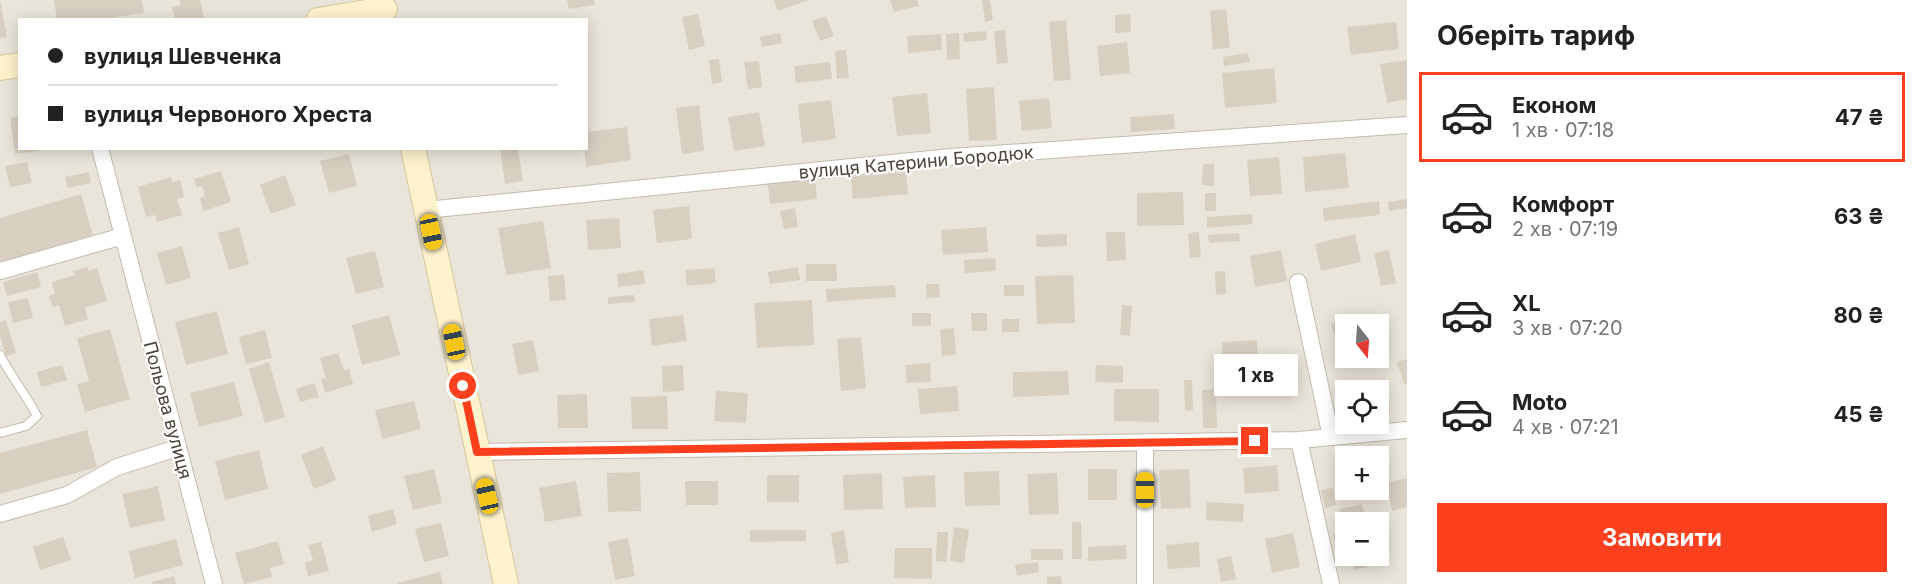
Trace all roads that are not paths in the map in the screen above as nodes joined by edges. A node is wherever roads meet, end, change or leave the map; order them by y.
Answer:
1 (385, 10) edge
2 (331, 18) edge
3 (18, 65) edge
4 (0, 68) edge
5 (1407, 125) edge
6 (101, 150) edge
7 (413, 150) edge
8 (426, 210) junction
9 (123, 236) junction
10 (0, 271) edge
11 (1298, 282) dead end
12 (0, 356) edge
13 (1407, 430) edge
14 (0, 433) edge
15 (1331, 437) junction
16 (1299, 440) junction
17 (1145, 442) junction
18 (177, 448) junction
19 (477, 452) junction
20 (0, 514) edge
21 (214, 584) edge
22 (506, 584) edge
23 (1145, 584) edge
24 (1331, 584) edge

1 - 2 street
3 - 4 street
5 - 8 street, вулиця Катерини Бородюк
6 - 9 street, Польова вулиця
7 - 8 street
8 - 19 street
9 - 10 street
9 - 18 street, Польова вулиця
11 - 15 street
12 - 14 lane
13 - 15 street
15 - 16 street
16 - 17 street
16 - 24 street
17 - 19 street
17 - 23 street
18 - 20 street
18 - 21 street, Польова вулиця
19 - 22 street

